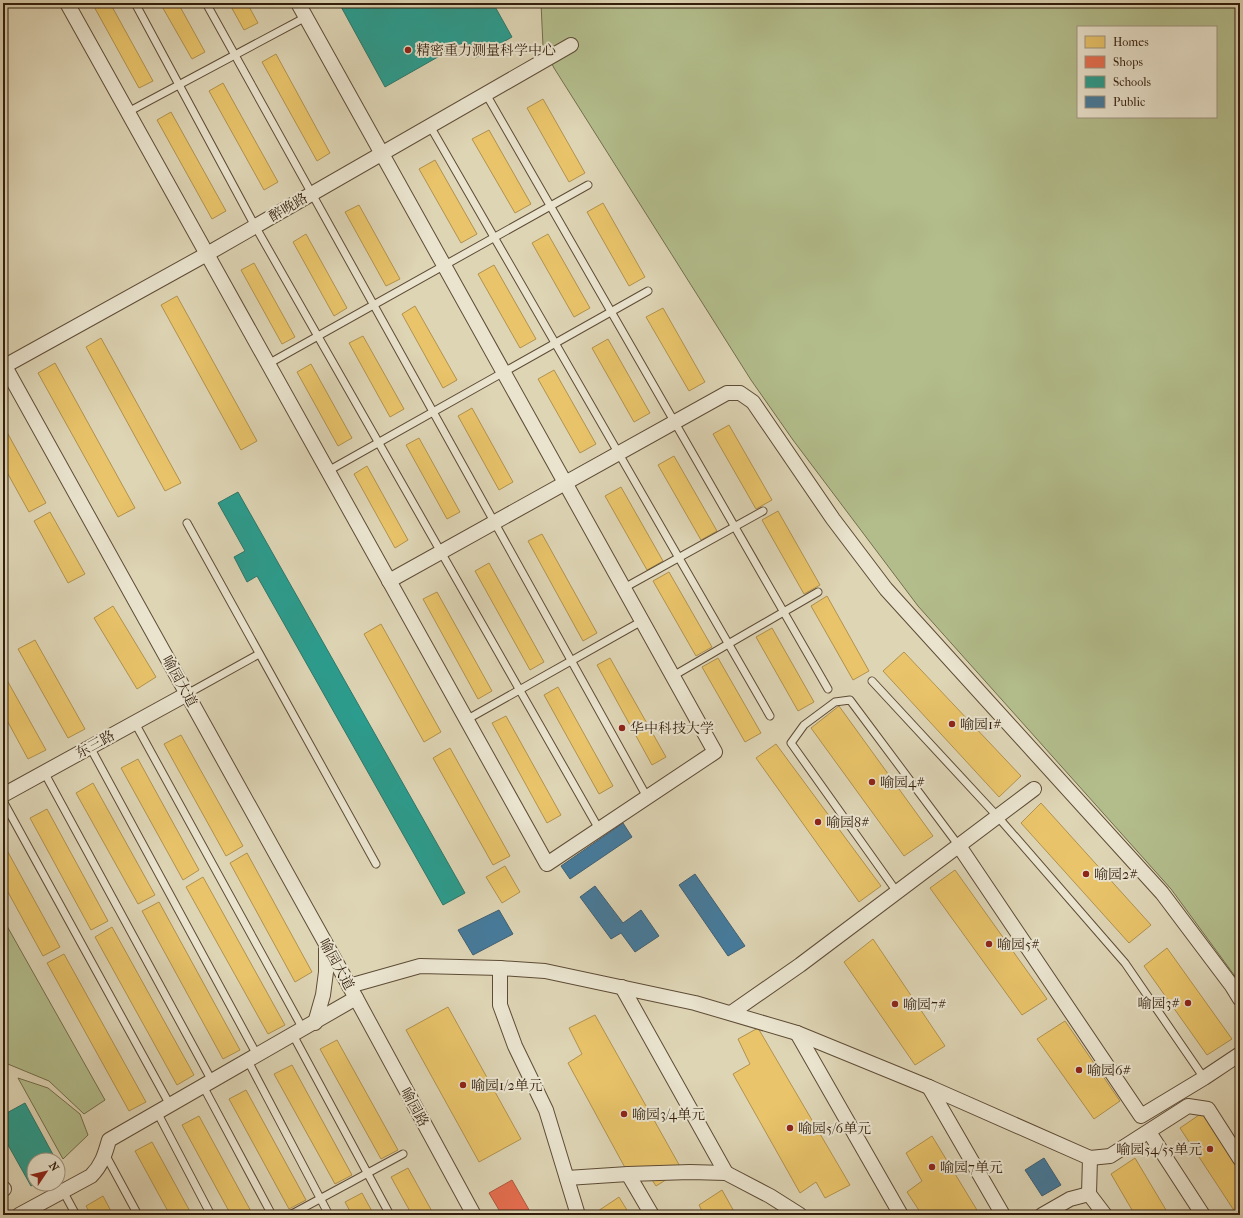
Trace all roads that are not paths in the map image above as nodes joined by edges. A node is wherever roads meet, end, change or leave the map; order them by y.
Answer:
1 (67, 3) edge
2 (135, 3) edge
3 (206, 3) edge
4 (298, 3) edge
5 (306, 17) junction
6 (571, 45) dead end
7 (235, 56) junction
8 (179, 85) junction
9 (486, 94) junction
10 (128, 112) junction
11 (430, 126) junction
12 (382, 153) junction
13 (588, 185) dead end
14 (311, 194) junction
15 (550, 206) junction
16 (255, 226) junction
17 (494, 238) junction
18 (207, 254) junction
19 (444, 266) junction
20 (648, 291) dead end
21 (373, 305) junction
22 (611, 311) junction
23 (318, 337) junction
24 (555, 343) junction
25 (268, 364) junction
26 (4, 365) edge
27 (503, 372) junction
28 (433, 412) junction
29 (675, 422) junction
30 (378, 442) junction
31 (618, 453) junction
32 (328, 471) junction
33 (565, 483) junction
34 (763, 511) dead end
35 (187, 523) dead end
36 (495, 523) junction
37 (735, 527) junction
38 (441, 552) junction
39 (679, 558) junction
40 (389, 581) junction
41 (624, 588) junction
42 (818, 592) dead end
43 (784, 612) junction
44 (642, 621) junction
45 (728, 644) junction
46 (259, 654) junction
47 (572, 660) junction
48 (673, 676) junction
49 (872, 681) dead end
50 (828, 689) dead end
51 (520, 690) junction
52 (187, 694) junction
53 (770, 716) dead end
54 (466, 720) junction
55 (135, 722) junction
56 (90, 747) junction
57 (44, 772) junction
58 (1034, 789) dead end
59 (3, 795) edge
60 (648, 797) junction
61 (3, 801) edge
62 (998, 816) junction
63 (599, 829) junction
64 (959, 846) junction
65 (376, 864) dead end
66 (897, 892) junction
67 (326, 943) junction
68 (500, 968) junction
69 (349, 986) junction
70 (622, 987) junction
71 (356, 998) junction
72 (1240, 999) edge
73 (730, 1014) junction
74 (304, 1029) junction
75 (797, 1033) junction
76 (1240, 1054) edge
77 (252, 1058) junction
78 (1204, 1078) junction
79 (207, 1084) junction
80 (929, 1087) junction
81 (170, 1105) junction
82 (157, 1112) junction
83 (1149, 1132) junction
84 (105, 1154) junction
85 (403, 1154) dead end
86 (1090, 1158) junction
87 (1240, 1159) edge
88 (367, 1173) junction
89 (726, 1173) junction
90 (628, 1174) junction
91 (567, 1178) junction
92 (66, 1189) edge
93 (61, 1192) edge
94 (64, 1192) edge
95 (1088, 1194) junction
96 (320, 1199) junction
97 (19, 1215) edge
98 (76, 1215) edge
99 (138, 1215) edge
100 (211, 1215) edge
101 (272, 1215) edge
102 (290, 1215) edge
103 (329, 1215) edge
104 (390, 1215) edge
105 (474, 1215) edge
106 (578, 1215) edge
107 (652, 1215) edge
108 (800, 1215) edge
109 (900, 1215) edge
110 (1003, 1215) edge
111 (1042, 1215) edge
112 (1105, 1215) edge
113 (1203, 1215) edge

1 - 10 street
2 - 8 lane
3 - 7 lane
4 - 5 street
5 - 7 lane
5 - 12 street
6 - 9 street, 醉晚路
7 - 8 lane
7 - 14 lane
8 - 10 lane
8 - 16 lane
9 - 11 street, 醉晚路
9 - 15 lane
10 - 18 street
11 - 12 street, 醉晚路
11 - 17 lane
12 - 14 street, 醉晚路
12 - 19 street
13 - 15 lane
14 - 16 street, 醉晚路
14 - 21 lane
15 - 17 lane
15 - 22 lane
16 - 18 street, 醉晚路
16 - 23 lane
17 - 19 lane
17 - 24 lane
18 - 25 street
18 - 26 street, 醉晚路
19 - 21 lane
19 - 27 street
20 - 22 lane
21 - 23 lane
21 - 28 lane
22 - 24 lane
22 - 29 lane
23 - 25 lane
23 - 30 lane
24 - 27 lane
24 - 31 lane
25 - 32 street
26 - 52 street, 喻园大道
27 - 28 lane
27 - 33 street
28 - 30 lane
28 - 36 lane
29 - 31 street
29 - 37 lane
29 - 72 street
30 - 32 lane
30 - 38 lane
31 - 33 street
31 - 39 lane
32 - 40 street
33 - 36 street
33 - 41 street
34 - 37 lane
35 - 46 lane
36 - 38 street
36 - 47 lane
37 - 39 lane
37 - 43 lane
38 - 40 street
38 - 51 lane
39 - 41 lane
39 - 45 lane
40 - 54 street
41 - 44 street
42 - 43 lane
43 - 45 lane
43 - 50 lane
44 - 47 lane
44 - 48 street
45 - 48 lane
45 - 53 lane
46 - 52 lane
46 - 65 lane
47 - 51 lane
47 - 60 lane
48 - 60 street
49 - 62 lane
51 - 54 lane
51 - 63 lane
52 - 55 street, 东三路
52 - 67 street, 喻园大道
54 - 63 street
55 - 56 street, 东三路
55 - 74 lane
56 - 57 street, 东三路
56 - 77 lane
57 - 59 street, 东三路
57 - 79 lane
58 - 62 street
60 - 63 street
61 - 81 lane
62 - 64 street
62 - 78 lane
64 - 66 street
64 - 66 lane
64 - 78 street
66 - 73 street
67 - 69 street, 喻园大道
67 - 74 street
68 - 69 street
68 - 70 street
68 - 91 street
69 - 71 street, 喻园大道
70 - 73 street
70 - 89 street
71 - 74 street
71 - 105 street, 喻园路
73 - 75 street
74 - 77 street
74 - 88 lane
75 - 80 street
75 - 109 street
76 - 78 street
77 - 79 street
77 - 96 lane
79 - 81 street
79 - 101 lane
80 - 86 street
80 - 110 street
81 - 82 street
82 - 84 street
82 - 100 lane
83 - 86 street
83 - 87 street
83 - 113 street
84 - 92 street
84 - 99 lane
85 - 88 lane
86 - 95 street
88 - 96 lane
88 - 104 lane
89 - 90 street
89 - 108 street
90 - 91 street
90 - 107 street
91 - 106 street
93 - 97 street
94 - 98 lane
95 - 111 street
95 - 112 street
96 - 102 lane
96 - 103 lane

